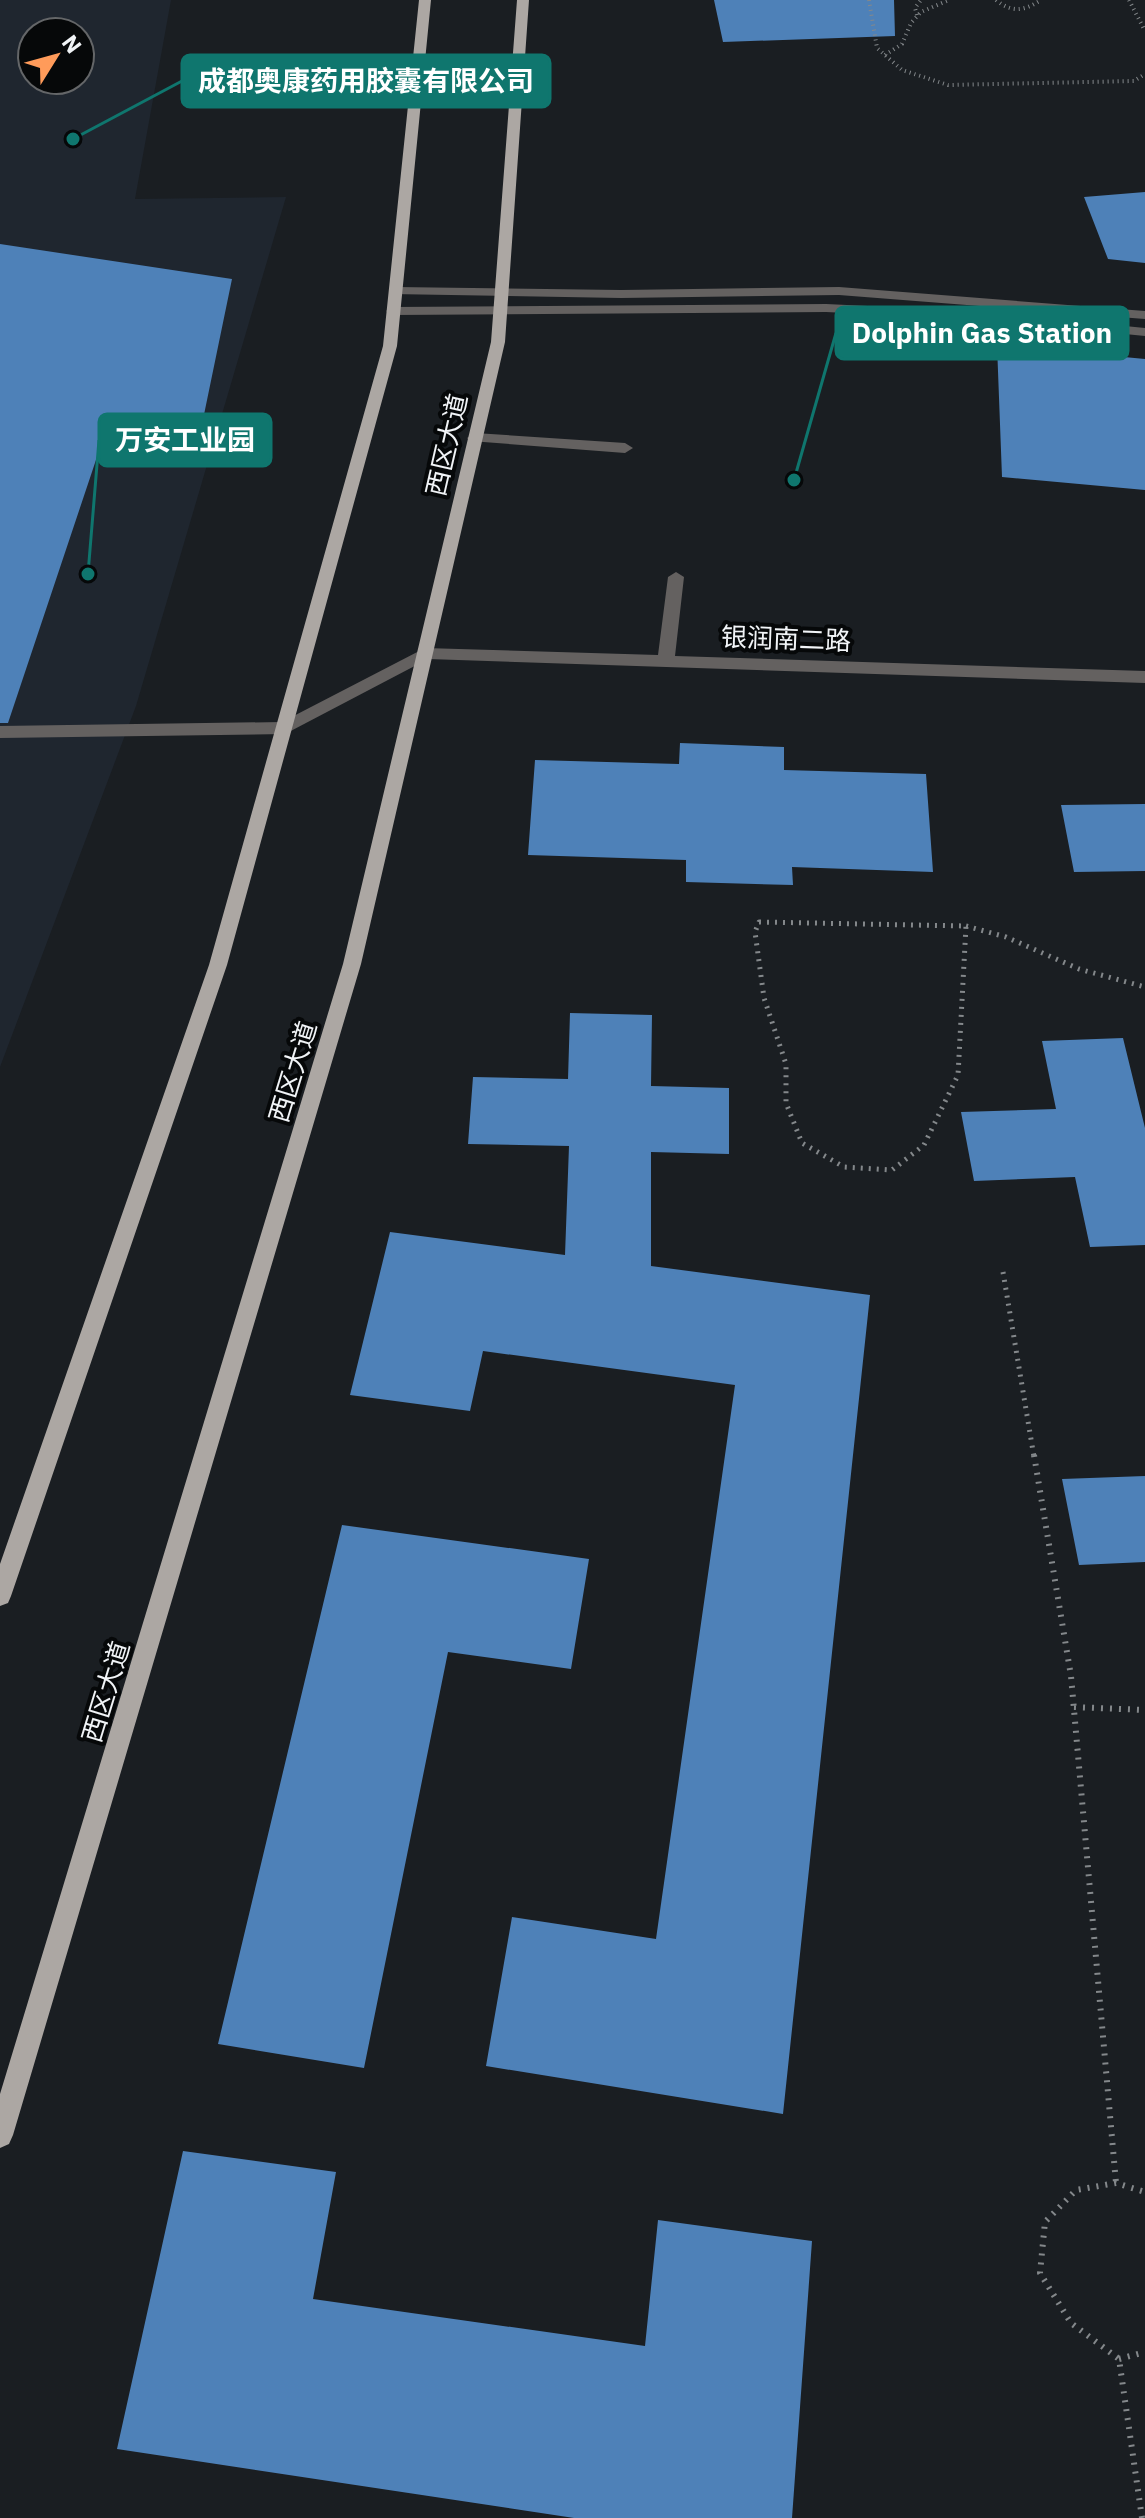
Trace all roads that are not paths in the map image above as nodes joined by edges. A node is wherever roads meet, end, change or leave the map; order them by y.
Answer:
1 (425, 0) edge
2 (523, 0) edge
3 (396, 291) junction
4 (501, 300) junction
5 (393, 311) junction
6 (1145, 315) edge
7 (1145, 332) edge
8 (475, 438) junction
9 (625, 448) dead end
10 (676, 577) dead end
11 (425, 653) junction
12 (666, 661) junction
13 (1145, 677) edge
14 (285, 728) junction
15 (0, 732) edge
16 (0, 1596) edge
17 (0, 2135) edge

1 - 3 main road
2 - 4 main road, 西区大道
3 - 4 street
3 - 5 main road
4 - 5 street
4 - 6 street
4 - 7 street
4 - 8 main road, 西区大道
5 - 14 main road
8 - 9 street
8 - 11 main road, 西区大道
10 - 12 street
11 - 12 street, 银润南二路
11 - 14 street
11 - 17 main road, 西区大道
12 - 13 street, 银润南二路
14 - 15 street
14 - 16 main road

